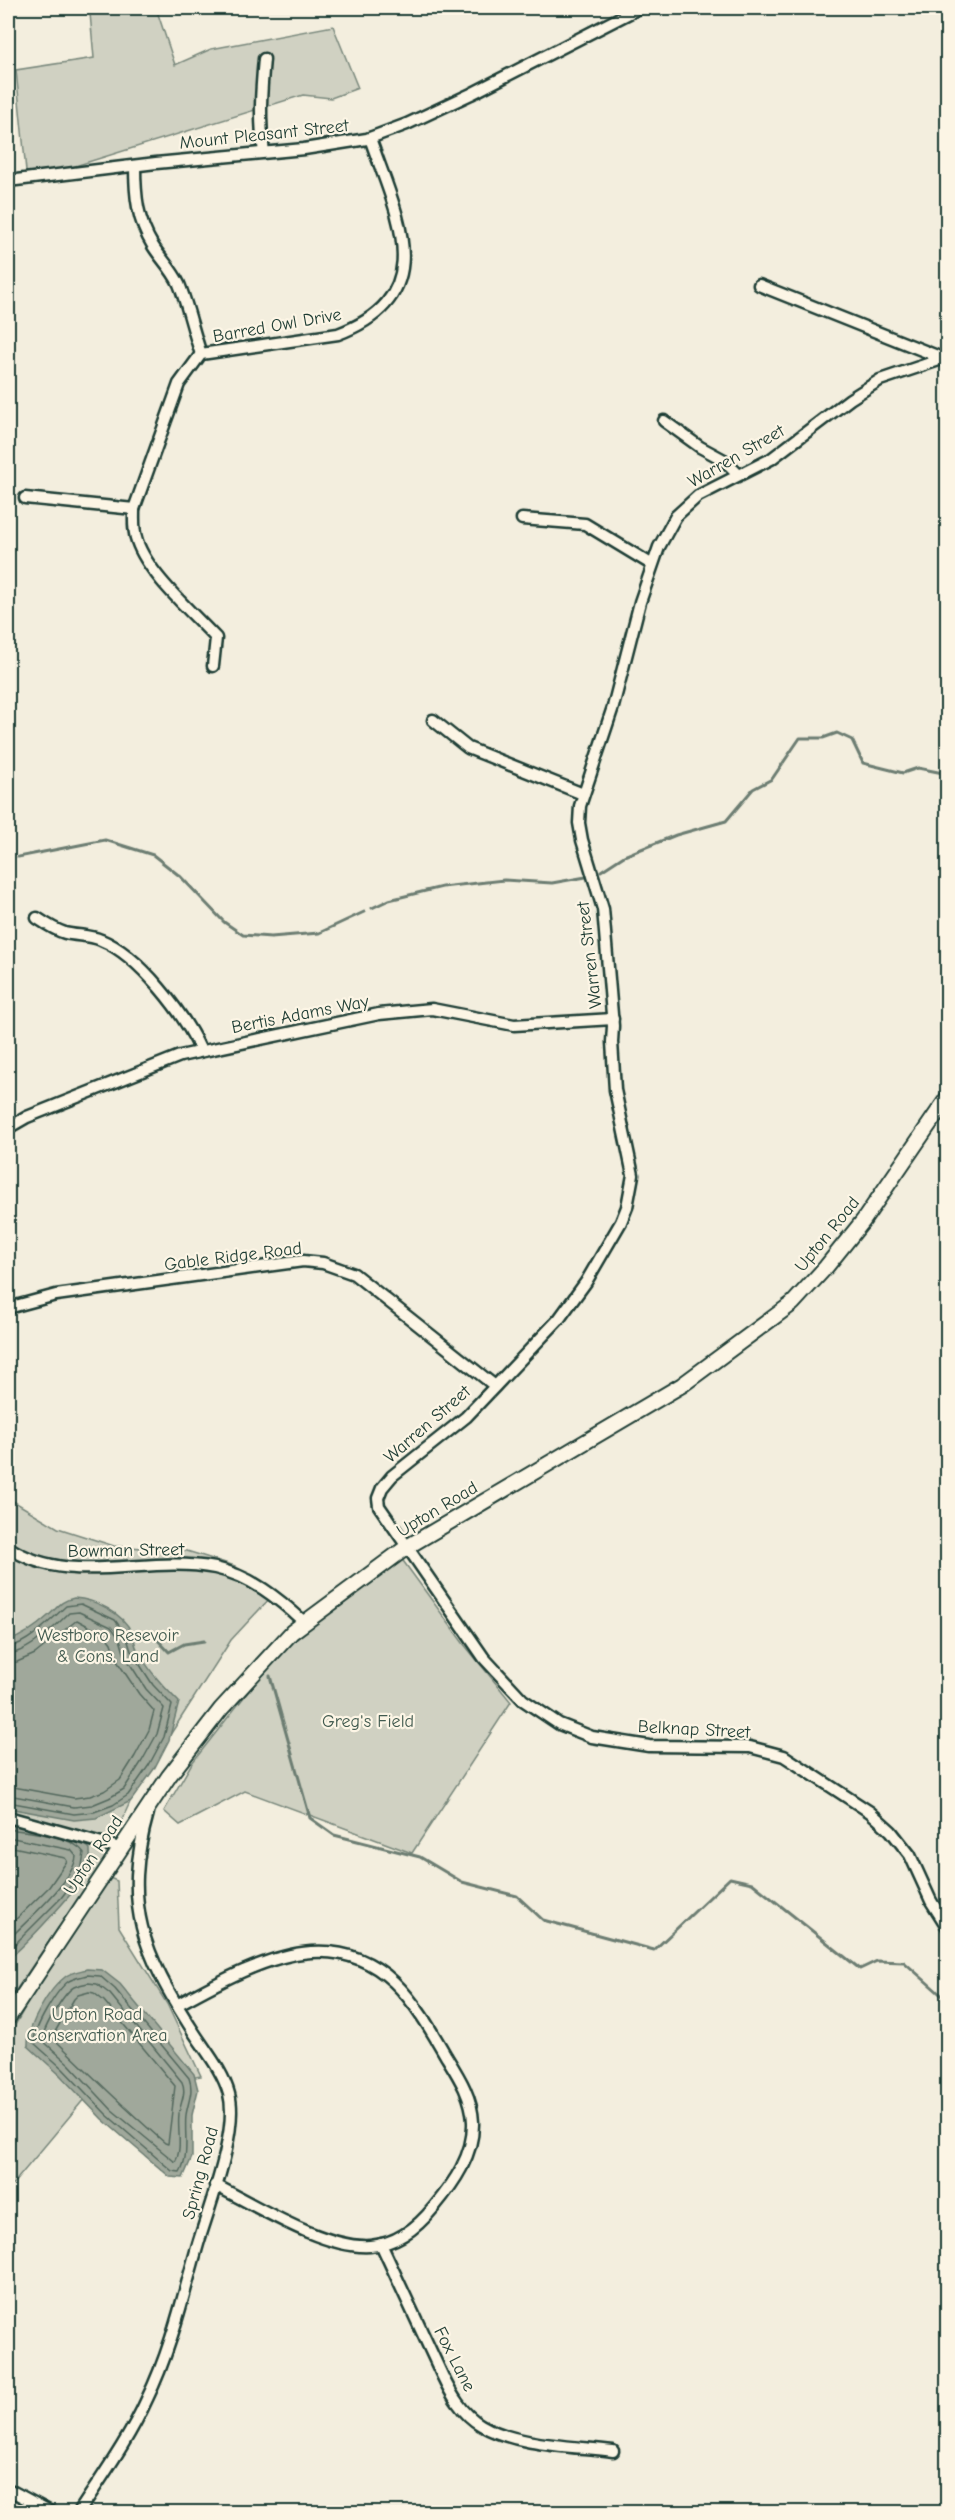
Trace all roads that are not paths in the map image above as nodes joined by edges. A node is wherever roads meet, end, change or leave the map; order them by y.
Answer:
1 (639, 8) edge
2 (264, 60) dead end
3 (370, 138) junction
4 (264, 152) junction
5 (135, 166) junction
6 (8, 181) edge
7 (759, 285) dead end
8 (201, 354) junction
9 (945, 358) edge
10 (664, 421) dead end
11 (738, 474) junction
12 (25, 498) dead end
13 (134, 509) junction
14 (522, 519) dead end
15 (651, 564) junction
16 (213, 666) dead end
17 (433, 720) dead end
18 (583, 794) junction
19 (37, 918) dead end
20 (613, 1019) junction
21 (201, 1051) junction
22 (948, 1097) edge
23 (8, 1128) edge
24 (8, 1308) edge
25 (495, 1386) junction
26 (8, 1547) edge
27 (407, 1547) junction
28 (304, 1622) junction
29 (151, 1803) junction
30 (8, 1817) edge
31 (120, 1848) junction
32 (948, 1928) edge
33 (177, 2005) junction
34 (8, 2018) edge
35 (215, 2185) junction
36 (381, 2244) junction
37 (613, 2451) dead end
38 (8, 2489) edge
39 (51, 2512) edge
40 (79, 2512) edge

1 - 3 street, Mount Pleasant Street
2 - 4 street
3 - 4 street, Mount Pleasant Street
3 - 8 street, Barred Owl Drive
4 - 5 street, Mount Pleasant Street
5 - 6 street, Mount Pleasant Street
5 - 8 street
7 - 9 street
8 - 13 street, Barred Owl Drive
9 - 11 street, Warren Street
10 - 11 street
11 - 15 street, Warren Street
12 - 13 street
13 - 16 street, Barred Owl Drive
14 - 15 street
15 - 18 street, Warren Street
17 - 18 street
18 - 20 street, Warren Street
19 - 21 street
20 - 21 street, Bertis Adams Way
20 - 25 street, Warren Street
21 - 23 street, Bertis Adams Way
22 - 27 main road, Upton Road
24 - 25 street, Gable Ridge Road
25 - 27 street, Warren Street
26 - 28 street, Bowman Street
27 - 28 main road, Upton Road
27 - 32 street, Belknap Street
28 - 29 main road, Upton Road
29 - 31 main road, Upton Road
29 - 33 street, Spring Road
30 - 31 street
31 - 34 main road, Upton Road
33 - 35 street, Spring Road
33 - 36 street
35 - 36 street
35 - 40 street, Spring Road
36 - 37 street, Fox Lane
38 - 39 street

